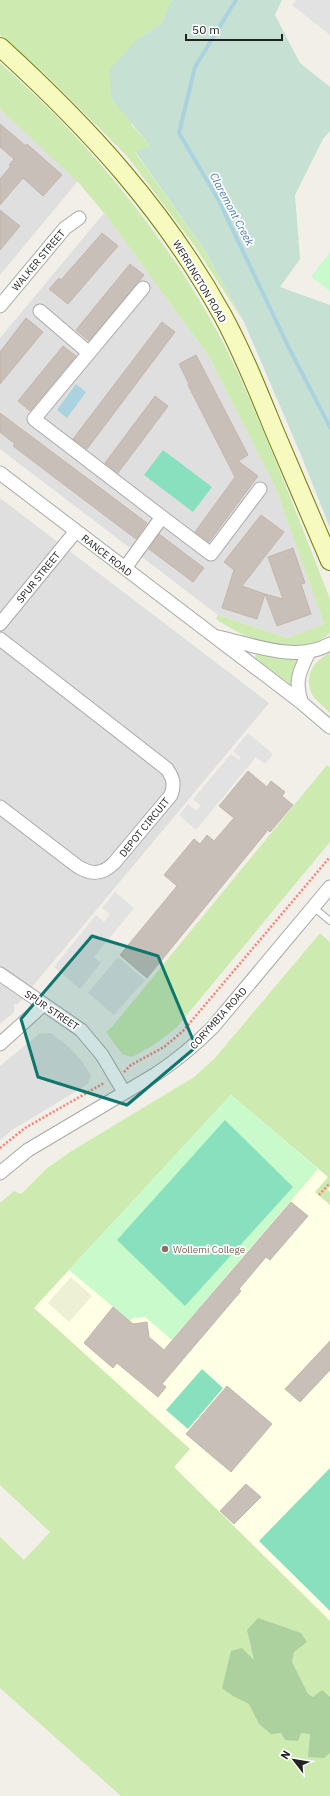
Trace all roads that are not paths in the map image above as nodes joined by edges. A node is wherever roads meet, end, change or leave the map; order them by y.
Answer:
1 (0, 47) edge
2 (79, 218) dead end
3 (143, 288) dead end
4 (0, 306) edge
5 (40, 311) dead end
6 (89, 353) junction
7 (0, 473) edge
8 (260, 489) dead end
9 (162, 517) junction
10 (76, 531) junction
11 (330, 561) edge
12 (125, 568) junction
13 (0, 624) edge
14 (215, 637) junction
15 (0, 639) edge
16 (330, 644) edge
17 (309, 652) junction
18 (302, 703) junction
19 (330, 726) edge
20 (0, 807) edge
21 (330, 887) edge
22 (313, 907) junction
23 (330, 921) edge
24 (0, 974) edge
25 (42, 1005) junction
26 (0, 1044) edge
27 (124, 1092) junction
28 (0, 1173) edge

1 - 11 main road, WERRINGTON ROAD
2 - 4 street, WALKER STREET
3 - 6 street
5 - 6 street
6 - 9 street
7 - 10 street, RANCE ROAD
8 - 9 street
9 - 12 street
10 - 12 street, RANCE ROAD
10 - 13 street, SPUR STREET
12 - 14 street, RANCE ROAD
14 - 17 street, RANCE ROAD
14 - 18 street, RANCE ROAD
15 - 20 street, DEPOT CIRCUIT
16 - 17 street, RANCE ROAD
17 - 18 street
18 - 19 street, RANCE ROAD
21 - 22 street, CORYMBIA ROAD
22 - 23 lane
22 - 27 street, CORYMBIA ROAD
24 - 25 street, SPUR STREET
25 - 26 street
25 - 27 street, SPUR STREET
27 - 28 street, CORYMBIA ROAD

